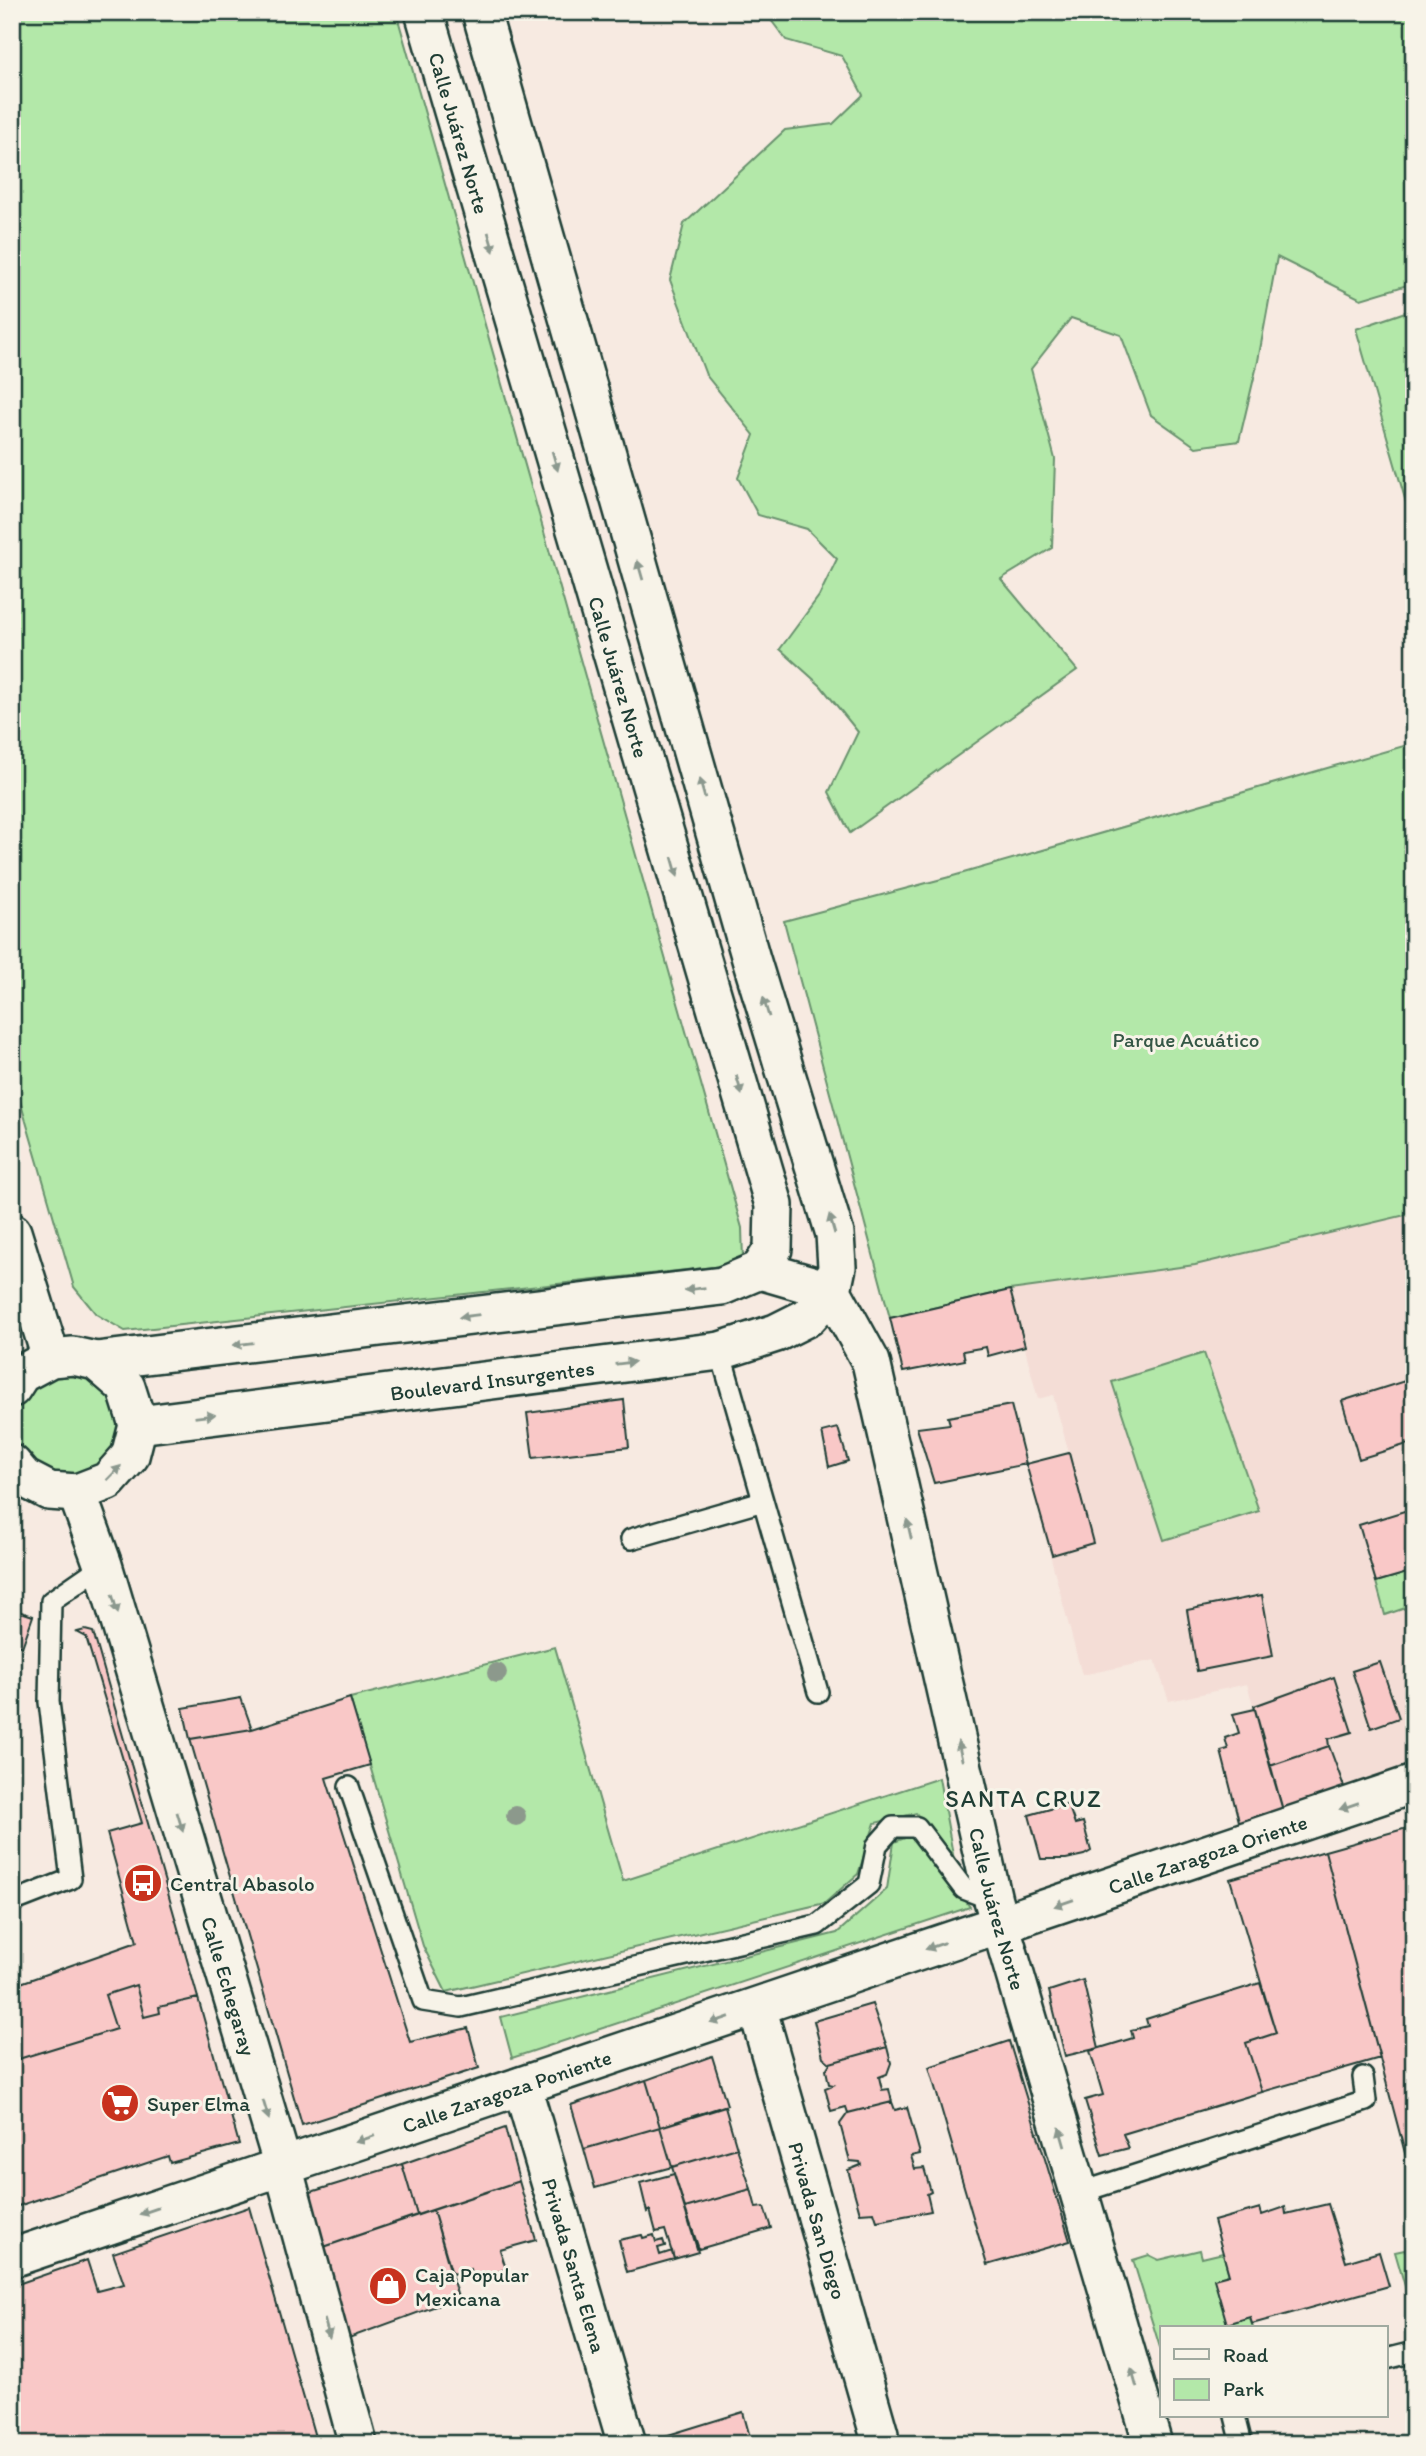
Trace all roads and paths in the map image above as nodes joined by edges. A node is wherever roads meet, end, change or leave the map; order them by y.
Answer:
1 (424, 12) edge
2 (481, 12) edge
3 (12, 1232) edge
4 (760, 1270) junction
5 (832, 1291) junction
6 (720, 1350) junction
7 (51, 1358) junction
8 (96, 1361) junction
9 (12, 1388) edge
10 (138, 1424) junction
11 (16, 1476) edge
12 (77, 1493) junction
13 (763, 1501) junction
14 (631, 1539) dead end
15 (103, 1565) junction
16 (818, 1692) dead end
17 (1414, 1784) edge
18 (349, 1787) dead end
19 (12, 1902) edge
20 (997, 1912) junction
21 (757, 2007) junction
22 (1363, 2077) dead end
23 (522, 2086) junction
24 (283, 2166) junction
25 (1079, 2193) junction
26 (12, 2258) edge
27 (1414, 2352) edge
28 (1388, 2358) edge
29 (1236, 2418) edge
30 (1153, 2423) edge
31 (879, 2434) dead end
32 (358, 2444) edge
33 (627, 2444) edge
34 (1242, 2444) edge

1 -> 4 street, Calle Juárez Norte
5 -> 2 street
3 - 7 street
4 - 5 street
4 -> 8 street
5 - 6 street, Boulevard Insurgentes
20 -> 5 street, Calle Juárez Norte
10 -> 6 street, Boulevard Insurgentes
6 - 13 lane
7 - 8 street
7 - 9 street
8 - 10 street
12 -> 10 street
11 - 12 street
12 - 15 street, Calle Echegaray
13 - 14 lane
13 - 16 lane
15 - 19 lane
15 -> 24 street, Calle Echegaray
17 -> 20 street, Calle Zaragoza Oriente
18 - 20 lane
20 -> 21 street, Calle Zaragoza Poniente
25 -> 20 street, Calle Juárez Norte
21 -> 23 street, Calle Zaragoza Poniente
21 - 31 street, Privada San Diego
22 - 25 lane
23 -> 24 street, Calle Zaragoza Poniente
23 - 33 street, Privada Santa Elena
24 -> 26 street, Calle Zaragoza Poniente
24 -> 32 street, Calle Echegaray
30 -> 25 street, Calle Juárez Norte
27 - 28 lane
29 - 34 lane

